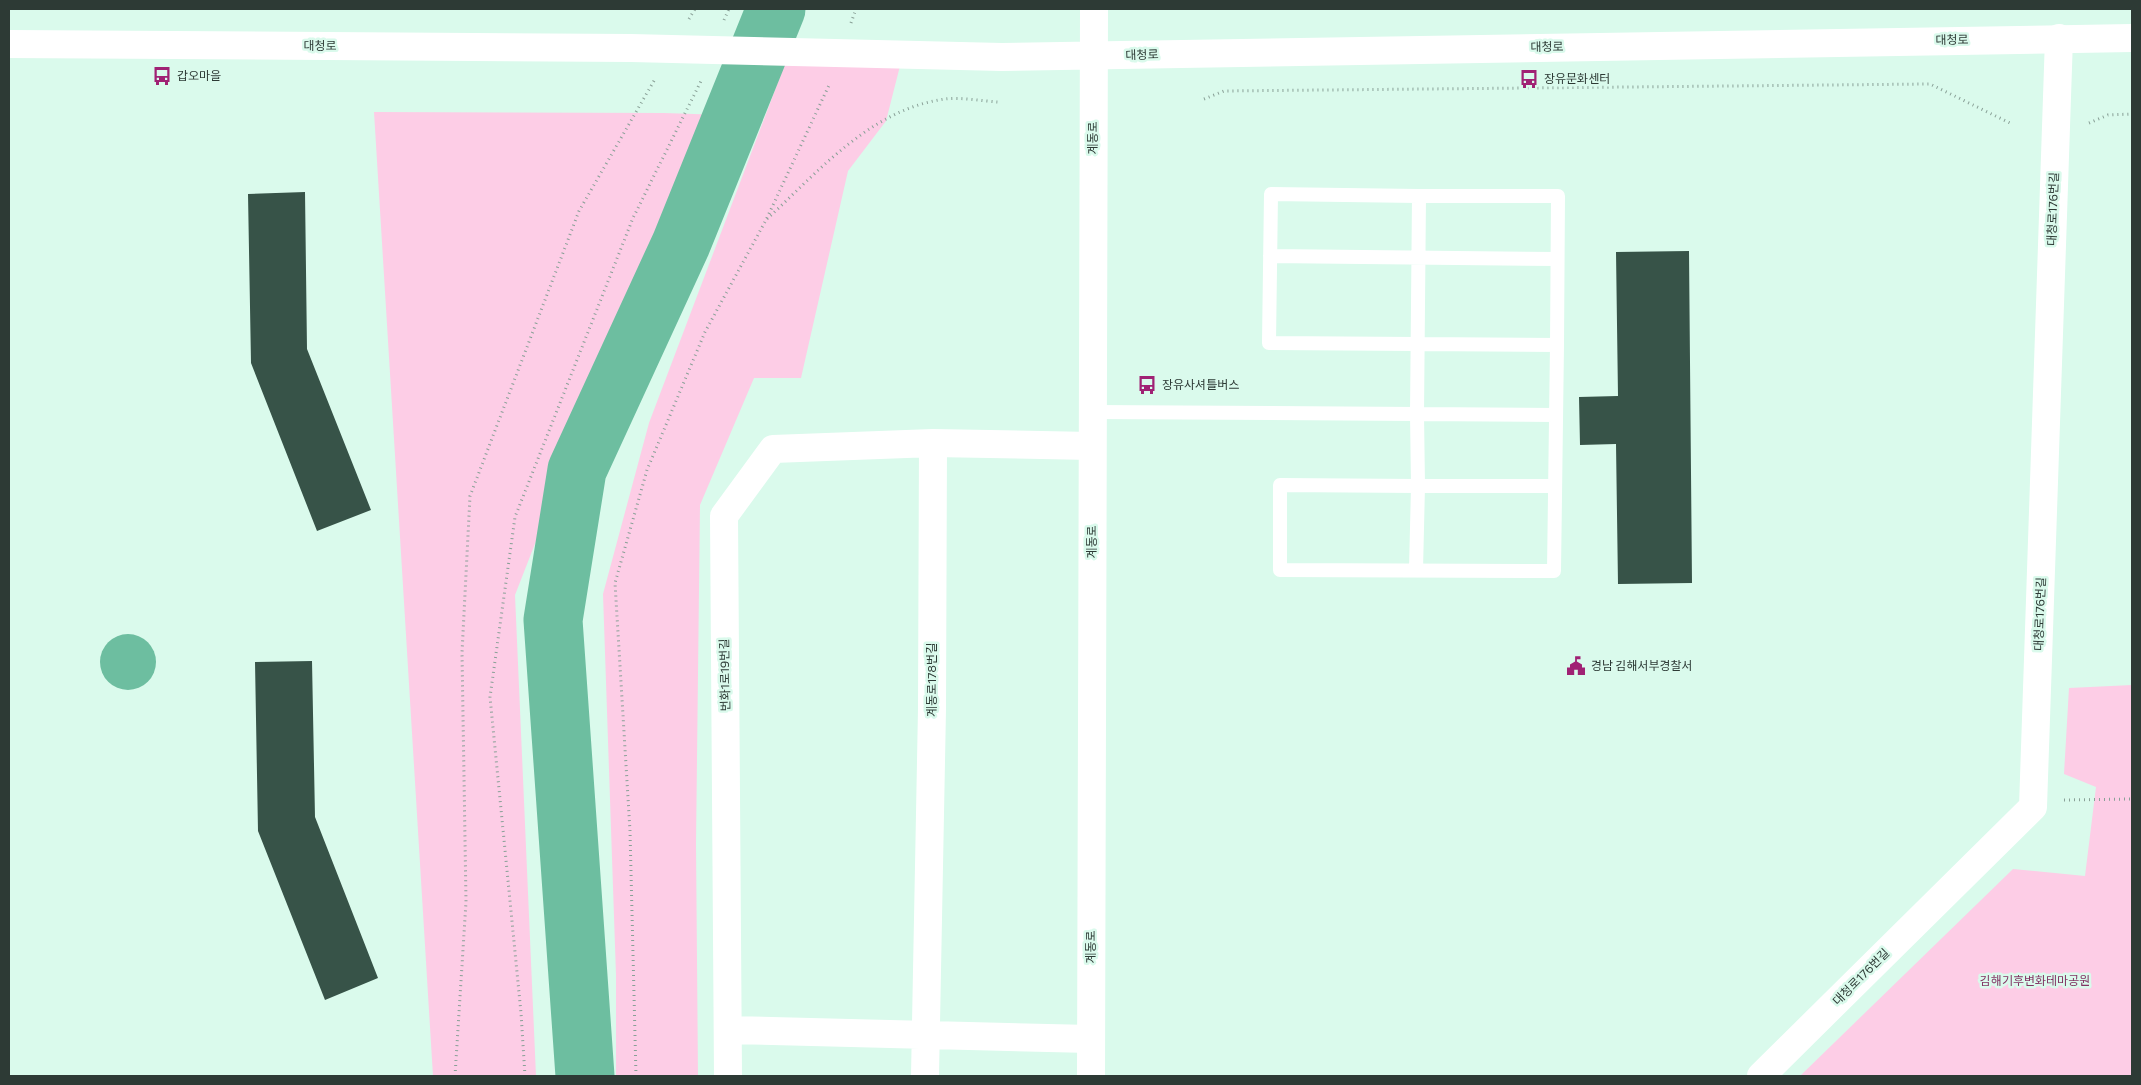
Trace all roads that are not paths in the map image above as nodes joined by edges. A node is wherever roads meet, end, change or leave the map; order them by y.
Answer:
1 (1094, 9) edge
2 (2059, 38) junction
3 (2095, 38) junction
4 (2132, 38) edge
5 (2132, 42) edge
6 (9, 44) edge
7 (1094, 57) junction
8 (1419, 196) junction
9 (1270, 256) junction
10 (1418, 258) junction
11 (1558, 259) junction
12 (1419, 343) junction
13 (1557, 345) junction
14 (1093, 412) junction
15 (1417, 414) junction
16 (1556, 415) junction
17 (933, 443) junction
18 (1092, 446) junction
19 (1418, 486) junction
20 (1555, 486) junction
21 (1416, 570) junction
22 (729, 1030) junction
23 (925, 1036) junction
24 (1091, 1039) junction
25 (728, 1076) edge
26 (925, 1076) edge
27 (1091, 1076) edge
28 (1761, 1076) edge

1 - 7 street, 계동로
2 - 3 street, 대청로
2 - 7 street, 대청로
2 - 28 street, 대청로176번길
3 - 4 street, 대청로
3 - 5 street
6 - 7 street, 대청로
7 - 14 street, 계동로
8 - 9 lane
8 - 10 lane
8 - 11 lane
9 - 10 lane
9 - 12 lane
10 - 11 lane
10 - 12 lane
11 - 13 lane
12 - 13 lane
12 - 15 lane
13 - 16 lane
14 - 15 lane
14 - 18 street, 계동로
15 - 16 lane
15 - 19 lane
16 - 20 lane
17 - 18 street
17 - 22 street, 번화1로19번길
17 - 23 street, 계동로178번길
18 - 24 street, 계동로
19 - 20 lane
19 - 21 lane
19 - 21 lane
20 - 21 lane
22 - 23 street
22 - 25 street, 번화1로19번길
23 - 24 street
23 - 26 street, 계동로178번길
24 - 27 street, 계동로

